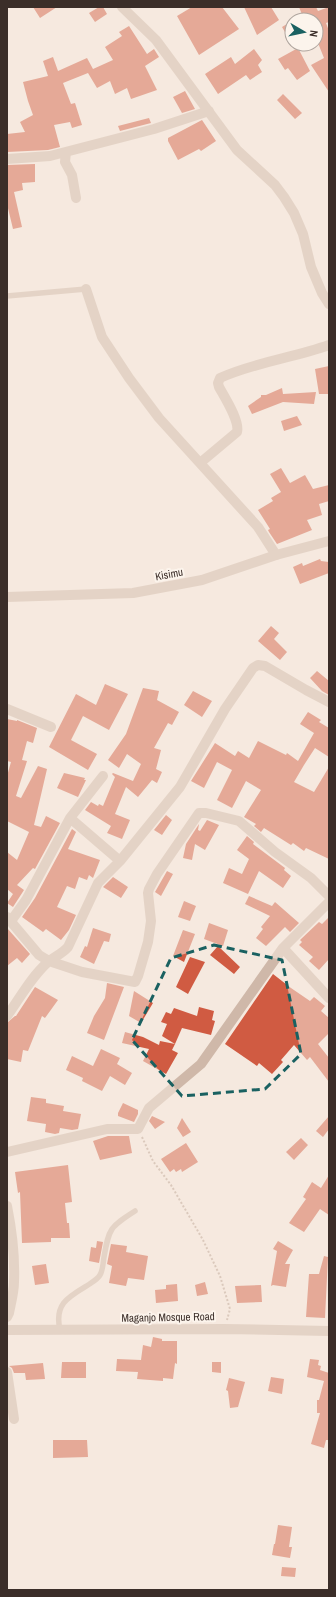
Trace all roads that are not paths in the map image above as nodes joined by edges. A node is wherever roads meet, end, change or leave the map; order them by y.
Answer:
1 (122, 7) edge
2 (209, 111) junction
3 (66, 152) junction
4 (7, 159) edge
5 (76, 198) dead end
6 (86, 289) joint
7 (7, 296) edge
8 (329, 304) edge
9 (329, 346) edge
10 (200, 463) junction
11 (329, 541) edge
12 (276, 555) junction
13 (7, 597) edge
14 (329, 702) edge
15 (7, 710) edge
16 (52, 727) dead end
17 (103, 776) dead end
18 (70, 818) junction
19 (120, 861) junction
20 (329, 896) edge
21 (329, 902) edge
22 (9, 919) edge
23 (283, 948) junction
24 (49, 961) junction
25 (329, 998) edge
26 (7, 1016) edge
27 (7, 1152) edge
28 (7, 1206) edge
29 (135, 1210) dead end
30 (7, 1317) edge
31 (7, 1330) edge
32 (60, 1330) junction
33 (329, 1331) edge
34 (7, 1372) edge
35 (14, 1419) dead end

1 - 2 street
2 - 3 street
2 - 8 street
3 - 4 street
3 - 5 street
6 - 7 lane
6 - 10 street
9 - 10 street
10 - 12 street
11 - 12 street, Kisimu
12 - 13 street, Kisimu
14 - 19 street
15 - 16 street
17 - 18 street
18 - 19 street
18 - 22 street
19 - 24 street
20 - 24 street
21 - 23 street
22 - 24 street
23 - 25 street
23 - 27 street
24 - 26 street
28 - 30 street
29 - 32 lane
31 - 32 street, Maganjo Mosque Road
32 - 33 street, Maganjo Mosque Road
34 - 35 street

